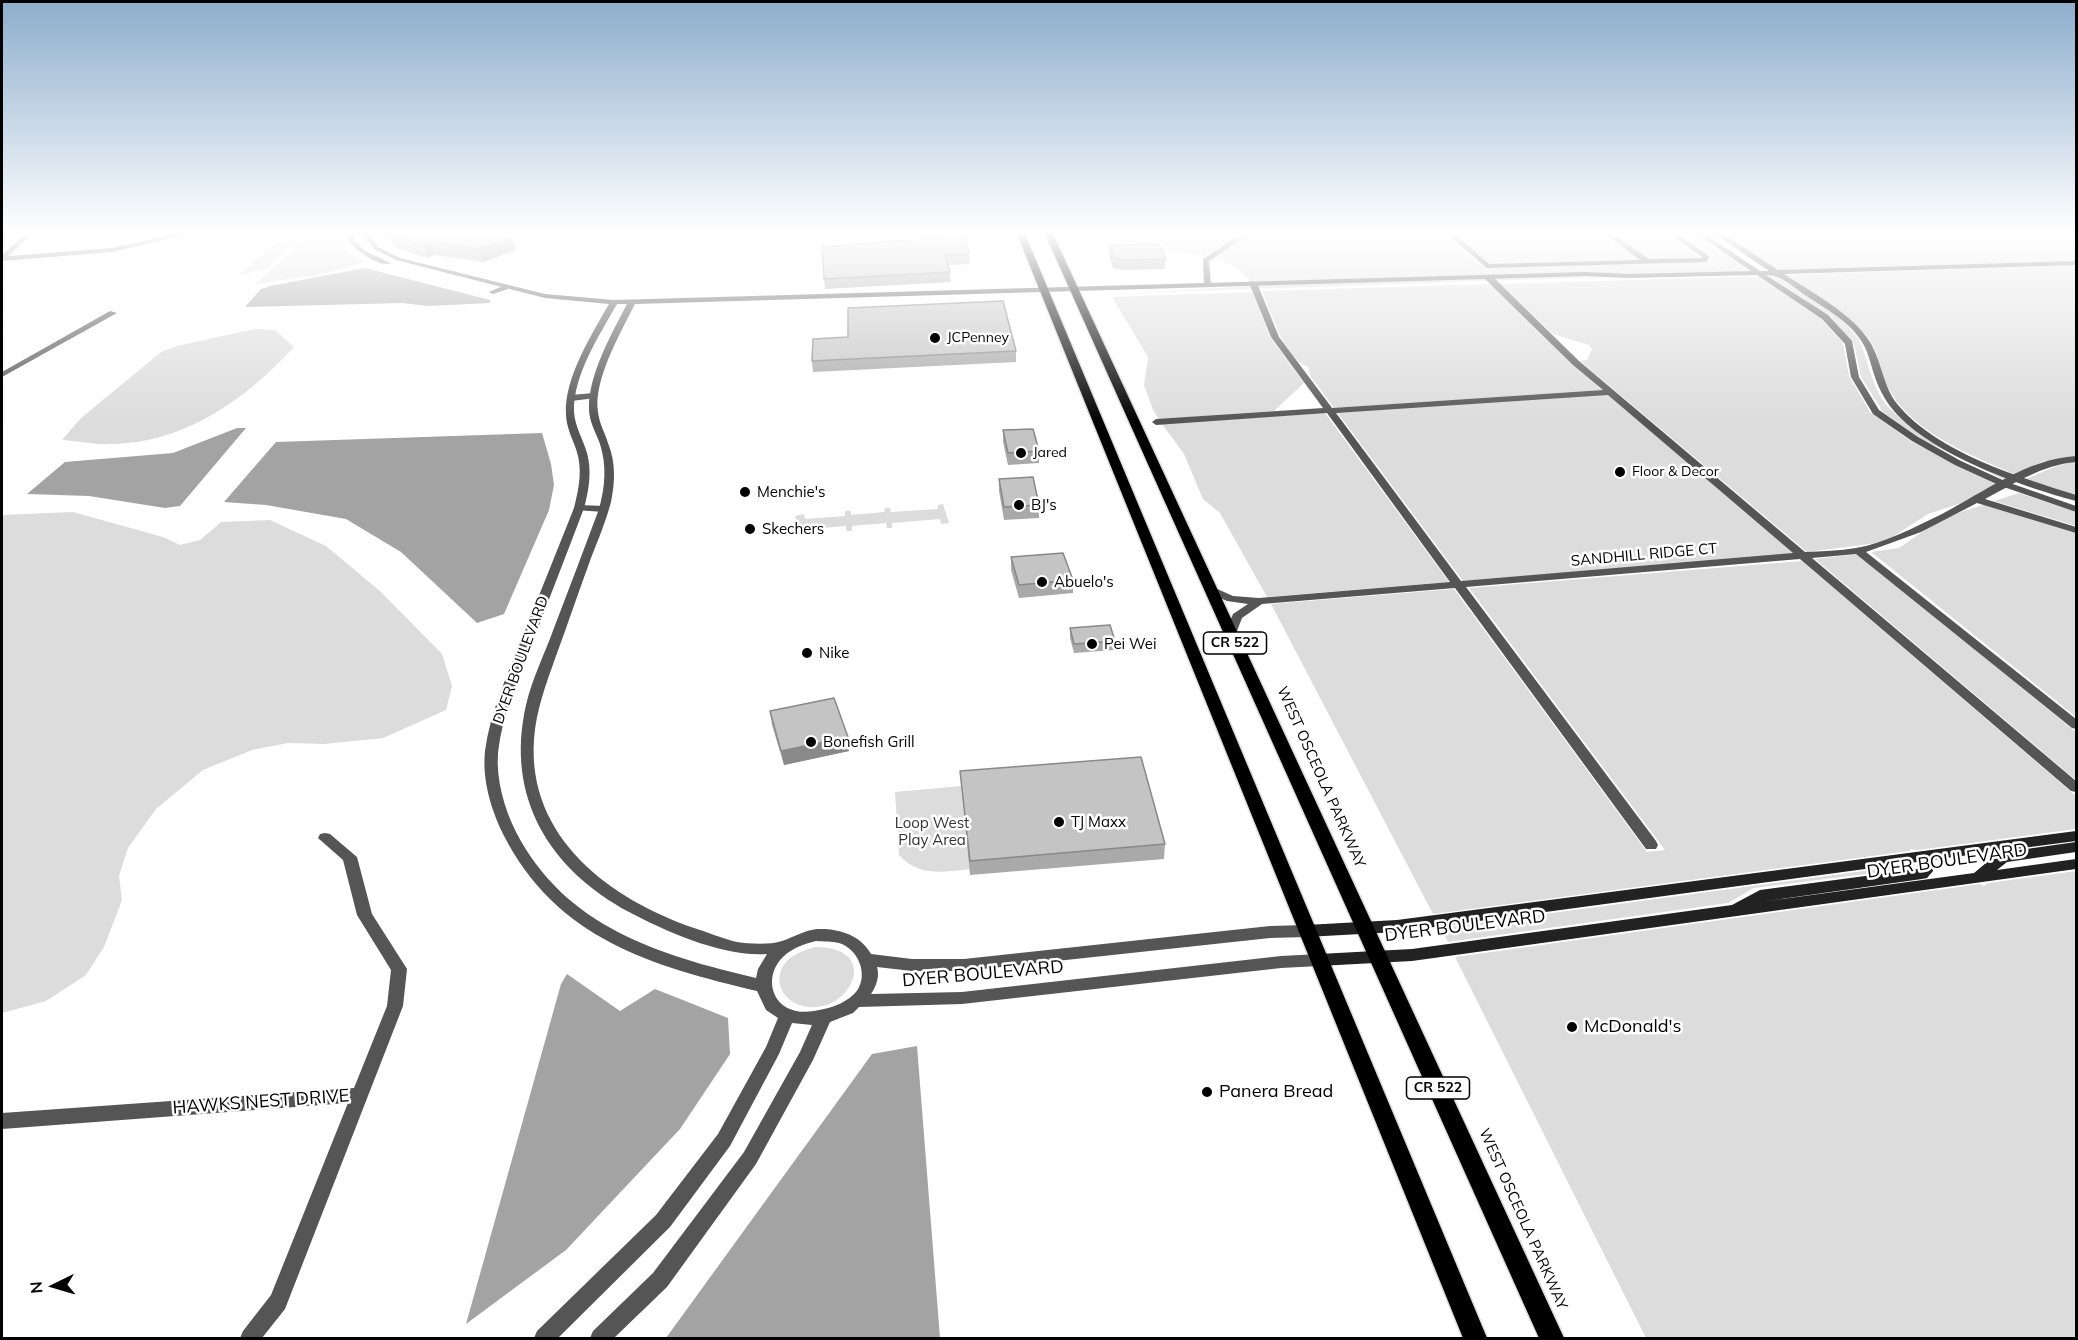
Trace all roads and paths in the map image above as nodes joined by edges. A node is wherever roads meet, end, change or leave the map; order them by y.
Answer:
1 (513, 297) edge
2 (548, 297) edge
3 (929, 297) edge
4 (1046, 297) edge
5 (1078, 297) edge
6 (1259, 297) edge
7 (1509, 297) edge
8 (1795, 297) edge
9 (1811, 297) edge
10 (612, 305) junction
11 (630, 305) junction
12 (113, 313) dead end
13 (2, 375) edge
14 (1611, 392) junction
15 (593, 396) junction
16 (571, 398) junction
17 (1330, 410) junction
18 (1156, 422) dead end
19 (2076, 459) edge
20 (2016, 478) junction
21 (2004, 484) junction
22 (2076, 498) edge
23 (1977, 500) junction
24 (579, 508) junction
25 (604, 509) junction
26 (2076, 509) edge
27 (2076, 530) edge
28 (1858, 550) junction
29 (1804, 556) junction
30 (1459, 585) junction
31 (1211, 590) junction
32 (1259, 601) junction
33 (1231, 634) junction
34 (2076, 725) edge
35 (2076, 788) edge
36 (2076, 836) edge
37 (325, 838) dead end
38 (1651, 845) dead end
39 (2076, 847) edge
40 (1923, 856) junction
41 (2076, 864) edge
42 (1978, 877) junction
43 (1736, 909) junction
44 (1365, 928) junction
45 (1306, 931) junction
46 (785, 947) junction
47 (1378, 956) junction
48 (868, 960) junction
49 (1319, 960) junction
50 (763, 986) junction
51 (857, 1001) junction
52 (787, 1016) junction
53 (824, 1018) junction
54 (360, 1095) junction
55 (2, 1121) edge
56 (250, 1338) edge
57 (544, 1338) edge
58 (600, 1338) edge
59 (1475, 1338) edge
60 (1552, 1338) edge

1 - 10 street
2 - 10 street
3 - 11 street
4 - 45 main road, CR 522
5 - 31 main road, WEST OSCEOLA PARKWAY / CR 522
6 - 17 street
7 - 14 street
8 - 21 street
9 - 20 street
10 - 11 street
10 - 16 street, DYER BOULEVARD
11 - 15 street, DYER BOULEVARD
12 - 13 street
14 - 17 street
14 - 29 street
15 - 16 street
15 - 25 street, DYER BOULEVARD
16 - 24 street, DYER BOULEVARD
17 - 18 street
17 - 30 street
19 - 20 street, SANDHILL RIDGE CT
20 - 21 street, SANDHILL RIDGE CT
20 - 22 street
21 - 23 street, SANDHILL RIDGE CT
21 - 26 street
23 - 27 street
23 - 28 street, SANDHILL RIDGE CT
24 - 25 street
24 - 50 street, DYER BOULEVARD
25 - 46 street, DYER BOULEVARD
28 - 29 street, SANDHILL RIDGE CT
28 - 34 street
29 - 30 street, SANDHILL RIDGE CT
29 - 35 street
30 - 32 street, SANDHILL RIDGE CT
30 - 38 street
31 - 32 street, SANDHILL RIDGE CT
31 - 33 main road, WEST OSCEOLA PARKWAY / CR 522
32 - 33 street
33 - 44 main road, WEST OSCEOLA PARKWAY / CR 522
36 - 40 main road, DYER BOULEVARD
37 - 54 street
39 - 42 main road
40 - 43 main road
40 - 44 main road, DYER BOULEVARD
41 - 42 main road, DYER BOULEVARD
42 - 43 main road, DYER BOULEVARD
43 - 47 main road, DYER BOULEVARD
44 - 45 main road, DYER BOULEVARD
44 - 47 main road, WEST OSCEOLA PARKWAY / CR 522
45 - 48 street, DYER BOULEVARD
45 - 49 main road, CR 522
46 - 48 street
46 - 50 street
47 - 49 main road, DYER BOULEVARD
47 - 60 main road, WEST OSCEOLA PARKWAY / CR 522
48 - 51 street
49 - 51 street, DYER BOULEVARD
49 - 59 main road, CR 522
50 - 52 street
51 - 53 street
52 - 53 street
52 - 57 street
53 - 58 street
54 - 55 street, HAWKS NEST DRIVE
54 - 56 street, HAWKS NEST DRIVE

